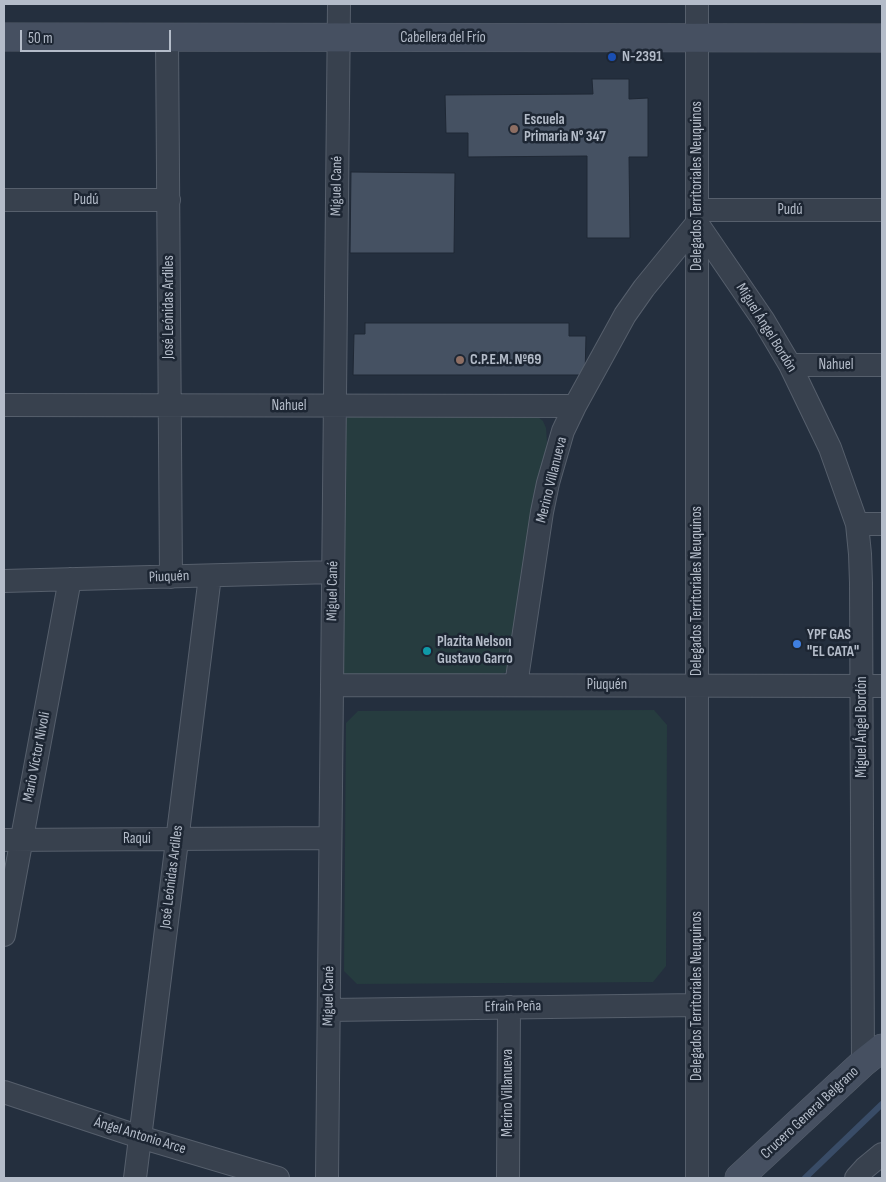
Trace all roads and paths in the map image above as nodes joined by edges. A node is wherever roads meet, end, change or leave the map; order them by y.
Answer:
1 (339, 4) edge
2 (697, 4) edge
3 (4, 37) edge
4 (167, 38) junction
5 (339, 38) junction
6 (697, 38) junction
7 (882, 38) edge
8 (4, 200) edge
9 (168, 200) junction
10 (882, 210) edge
11 (697, 217) junction
12 (790, 365) junction
13 (882, 365) edge
14 (4, 405) edge
15 (170, 406) junction
16 (335, 406) junction
17 (575, 406) junction
18 (857, 524) junction
19 (882, 524) edge
20 (333, 572) junction
21 (171, 576) junction
22 (210, 576) junction
23 (70, 580) junction
24 (4, 581) edge
25 (332, 685) junction
26 (516, 685) junction
27 (697, 686) junction
28 (872, 686) edge
29 (177, 838) junction
30 (330, 838) junction
31 (13, 840) edge
32 (4, 935) edge
33 (697, 1005) junction
34 (509, 1007) junction
35 (328, 1010) junction
36 (873, 1055) edge
37 (4, 1092) edge
38 (140, 1137) junction
39 (882, 1154) edge
40 (134, 1178) edge
41 (278, 1178) edge
42 (326, 1178) edge
43 (508, 1178) edge
44 (697, 1178) edge
45 (739, 1178) edge
46 (856, 1178) edge

1 - 5 street, Miguel Cané
2 - 6 street, Delegados Territoriales Neuquinos
3 - 4 street, Cabellera del Frío
4 - 5 street, Cabellera del Frío
4 - 9 street, José Leónidas Ardiles
5 - 6 street, Cabellera del Frío
5 - 16 street, Miguel Cané
6 - 7 street, Cabellera del Frío
6 - 11 street, Delegados Territoriales Neuquinos
8 - 9 street, Pudú
9 - 15 street, José Leónidas Ardiles
10 - 11 street, Pudú
11 - 12 street, Miguel Ángel Bordón
11 - 17 street, Merino Villanueva
11 - 27 street, Delegados Territoriales Neuquinos
12 - 13 street, Nahuel
12 - 18 street, Miguel Ángel Bordón
14 - 15 street, Nahuel
15 - 16 street, Nahuel
15 - 21 street, José Leónidas Ardiles
16 - 17 street, Nahuel
16 - 20 street, Miguel Cané
17 - 26 street, Merino Villanueva
18 - 19 street
18 - 28 street, Miguel Ángel Bordón
20 - 22 street, Piuquén
20 - 25 street, Miguel Cané
21 - 22 street, Piuquén
21 - 23 street, Piuquén
22 - 29 street, José Leónidas Ardiles
23 - 24 street, Piuquén
23 - 31 street, Mario Víctor Nívoli
25 - 26 street, Piuquén
25 - 30 street, Miguel Cané
26 - 27 street, Piuquén
27 - 28 street, Piuquén
27 - 33 street, Delegados Territoriales Neuquinos
28 - 36 street, Miguel Ángel Bordón
29 - 30 street, Raqui
29 - 31 street, Raqui
29 - 38 street, José Leónidas Ardiles
30 - 35 street, Miguel Cané
31 - 32 street, Mario Víctor Nívoli
33 - 34 street, Efrain Peña
33 - 44 street, Delegados Territoriales Neuquinos
34 - 35 street, Efrain Peña
34 - 43 street, Merino Villanueva
35 - 42 street, Miguel Cané
36 - 45 street, Crucero General Belgrano
37 - 38 street, Ángel Antonio Arce
38 - 40 street, José Leónidas Ardiles
38 - 41 street, Ángel Antonio Arce
39 - 46 street

